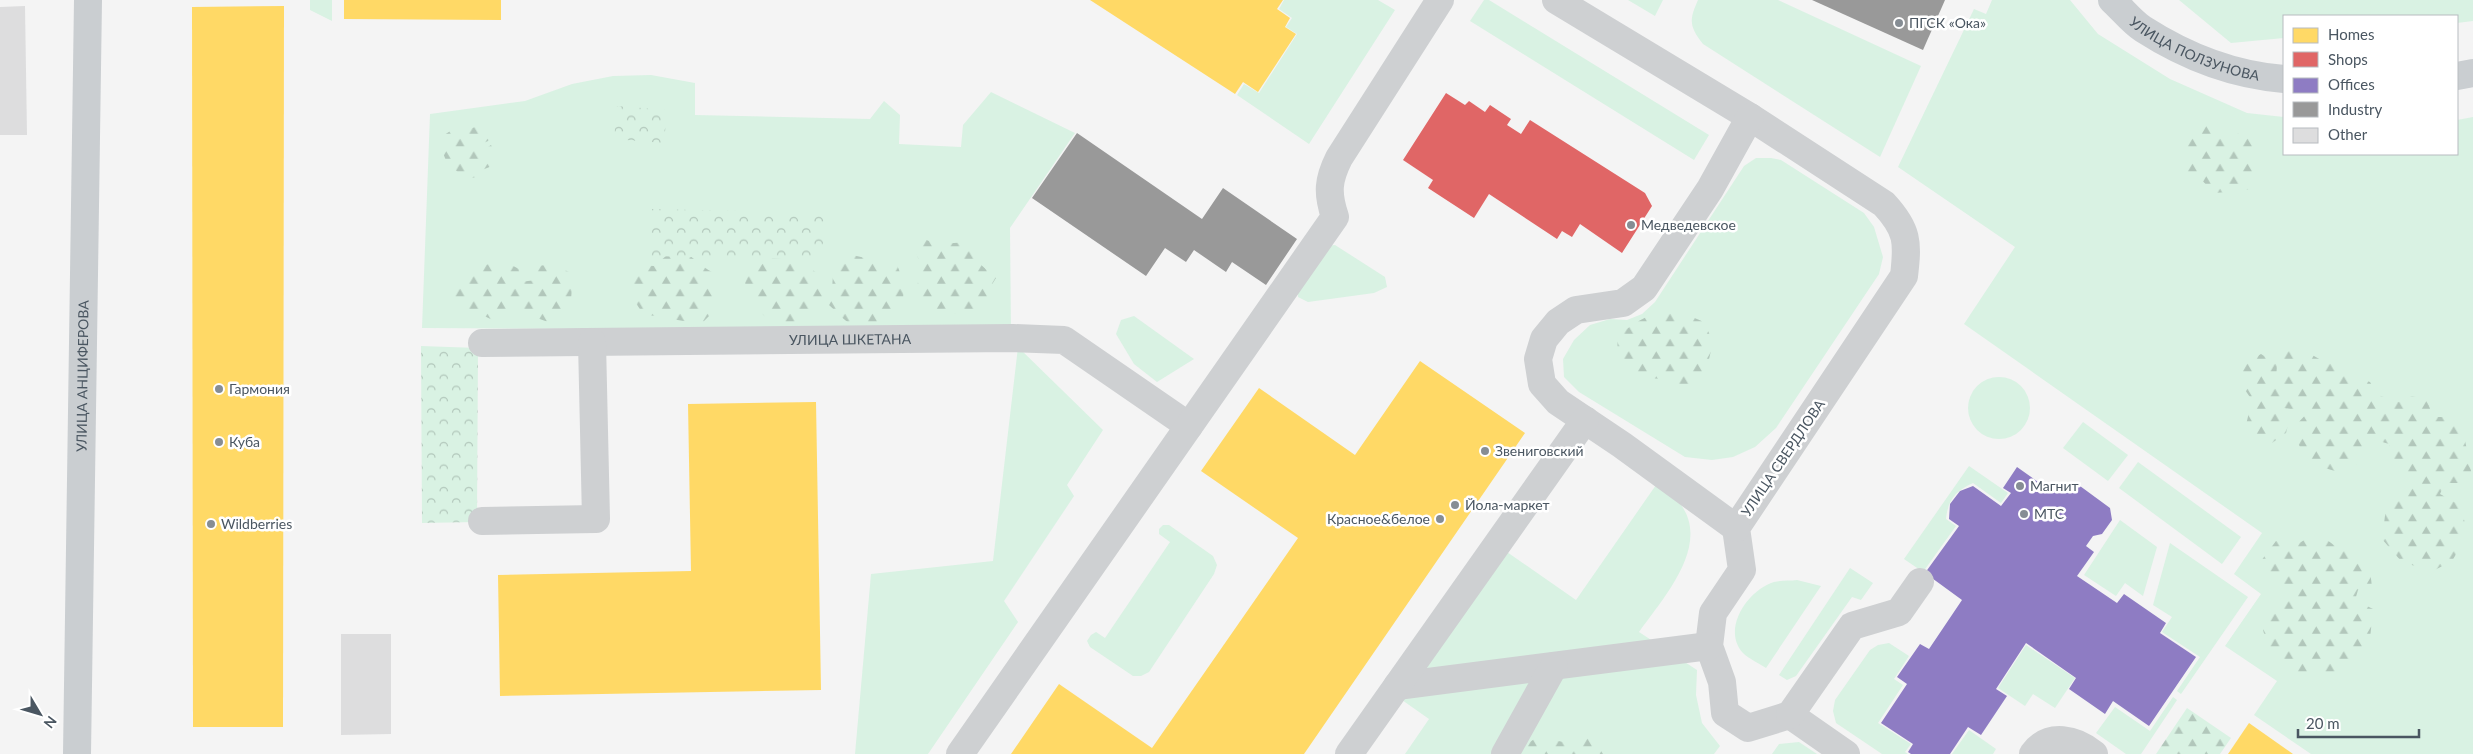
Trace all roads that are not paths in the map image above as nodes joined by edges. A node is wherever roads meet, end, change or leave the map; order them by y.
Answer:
1 (88, 0) edge
2 (1440, 0) edge
3 (1556, 0) edge
4 (2112, 0) edge
5 (2473, 73) edge
6 (2458, 76) edge
7 (2283, 79) edge
8 (1750, 117) junction
9 (592, 342) junction
10 (482, 343) dead end
11 (1585, 420) junction
12 (1189, 426) junction
13 (482, 521) dead end
14 (1736, 528) junction
15 (1920, 582) dead end
16 (1709, 646) junction
17 (1554, 666) junction
18 (1398, 686) junction
19 (1790, 715) junction
20 (77, 754) edge
21 (960, 754) edge
22 (1349, 754) edge
23 (1504, 754) edge
24 (1846, 754) edge
25 (2033, 754) edge
26 (2094, 754) edge

1 - 20 main road, УЛИЦА АНЦИФЕРОВА
2 - 12 street
3 - 8 street, УЛИЦА СВЕРДЛОВА
4 - 7 main road, УЛИЦА ПОЛЗУНОВА
5 - 6 main road
8 - 11 street
8 - 14 street, УЛИЦА СВЕРДЛОВА
9 - 10 street, УЛИЦА ШКЕТАНА
9 - 12 street, УЛИЦА ШКЕТАНА
9 - 13 street
11 - 14 street
11 - 18 street
12 - 21 street
14 - 16 street, УЛИЦА СВЕРДЛОВА
15 - 19 street
16 - 17 street
16 - 19 street, УЛИЦА СВЕРДЛОВА
17 - 18 street
17 - 23 street
18 - 22 street
19 - 24 street
25 - 26 street

